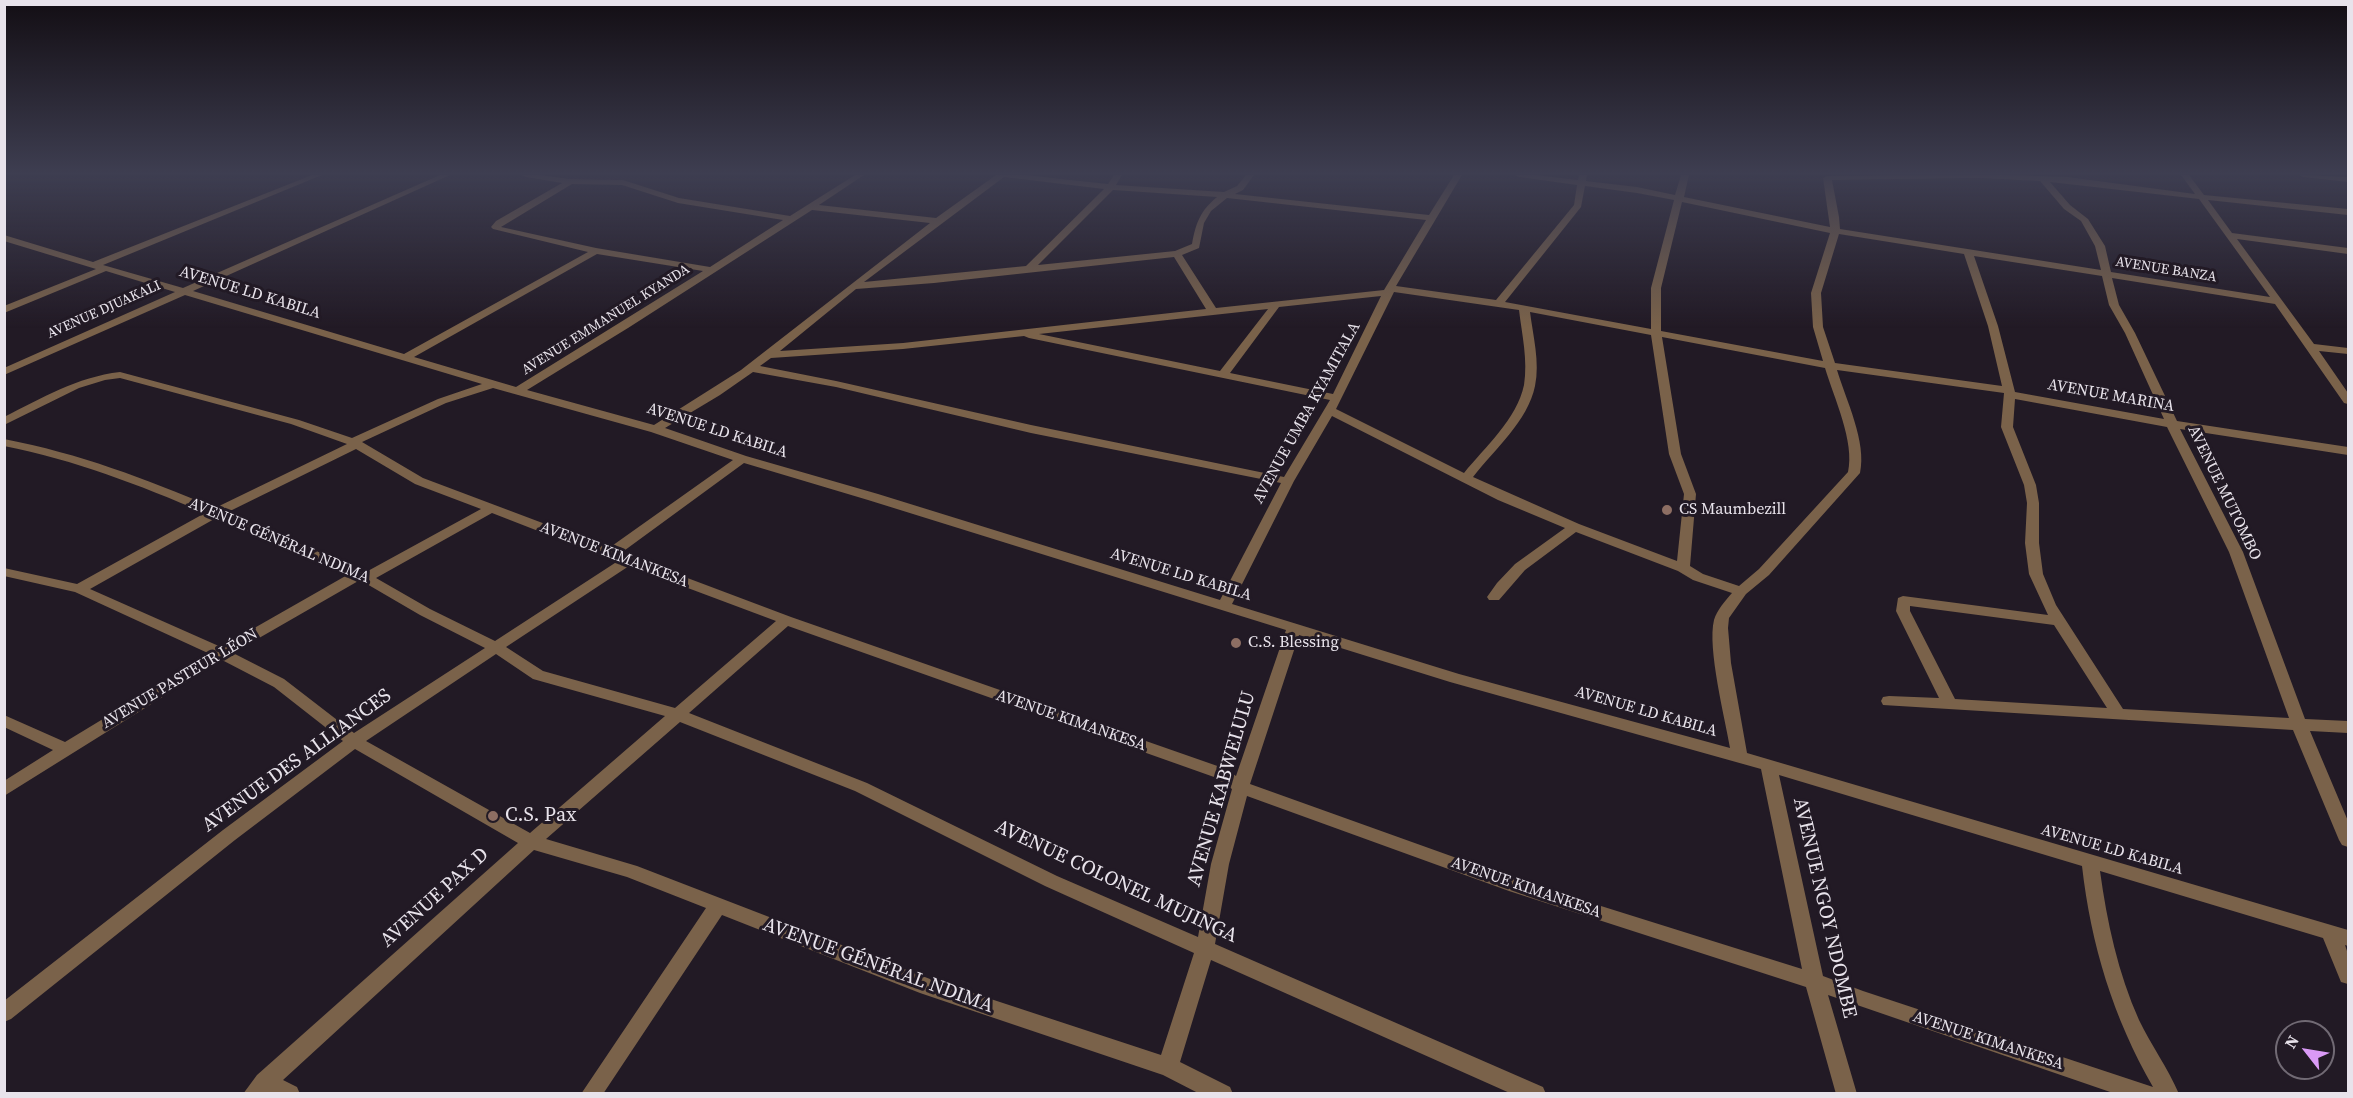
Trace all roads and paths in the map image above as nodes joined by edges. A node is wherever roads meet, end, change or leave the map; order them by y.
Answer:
1 (196, 226) edge
2 (330, 226) edge
3 (497, 226) edge
4 (781, 226) edge
5 (931, 226) edge
6 (1072, 226) edge
7 (1199, 226) edge
8 (1426, 226) edge
9 (1561, 226) edge
10 (1673, 226) edge
11 (1813, 226) edge
12 (1835, 226) edge
13 (2090, 226) edge
14 (2222, 226) edge
15 (1835, 231) junction
16 (2228, 235) junction
17 (4, 238) edge
18 (596, 250) junction
19 (2349, 250) edge
20 (1968, 253) junction
21 (1177, 254) junction
22 (101, 266) junction
23 (1029, 269) junction
24 (712, 270) junction
25 (2107, 274) junction
26 (853, 286) junction
27 (1390, 290) junction
28 (181, 292) junction
29 (2276, 301) junction
30 (1277, 303) junction
31 (1501, 303) junction
32 (1524, 308) junction
33 (4, 310) edge
34 (1212, 310) junction
35 (1656, 331) junction
36 (1019, 333) junction
37 (2312, 347) junction
38 (2349, 351) edge
39 (768, 355) junction
40 (404, 358) junction
41 (1828, 365) junction
42 (752, 368) junction
43 (4, 372) edge
44 (1223, 374) junction
45 (493, 384) junction
46 (517, 391) junction
47 (2009, 393) junction
48 (1337, 398) junction
49 (2349, 401) edge
50 (1329, 410) junction
51 (4, 422) edge
52 (2172, 424) junction
53 (655, 429) junction
54 (4, 442) edge
55 (355, 443) junction
56 (2349, 451) edge
57 (742, 459) junction
58 (1466, 478) junction
59 (1288, 481) junction
60 (492, 508) junction
61 (215, 513) junction
62 (1574, 527) junction
63 (610, 554) junction
64 (627, 561) junction
65 (1683, 568) junction
66 (8, 575) edge
67 (364, 576) junction
68 (79, 589) junction
69 (1741, 591) junction
70 (1494, 597) dead end
71 (1222, 607) junction
72 (786, 620) junction
73 (2060, 621) junction
74 (1294, 628) junction
75 (495, 647) junction
76 (218, 653) junction
77 (1889, 701) dead end
78 (1949, 703) junction
79 (2118, 712) junction
80 (676, 714) junction
81 (4, 720) edge
82 (2299, 724) junction
83 (2349, 727) edge
84 (354, 741) junction
85 (66, 748) junction
86 (1740, 757) junction
87 (1769, 767) junction
88 (1241, 787) junction
89 (4, 790) edge
90 (2349, 840) edge
91 (531, 842) junction
92 (2090, 862) junction
93 (718, 905) junction
94 (2339, 936) edge
95 (1204, 948) junction
96 (2349, 976) edge
97 (1814, 981) junction
98 (4, 1013) edge
99 (1168, 1067) junction
100 (258, 1088) edge
101 (290, 1094) edge
102 (591, 1094) edge
103 (1222, 1094) edge
104 (1536, 1094) edge
105 (1848, 1094) edge
106 (2146, 1094) edge
107 (2169, 1094) edge

1 - 22 street
2 - 28 street, AVENUE DJUAKALI
3 - 18 street
4 - 24 street, AVENUE EMMANUEL KYANDA
5 - 26 street
6 - 23 street
7 - 21 street
8 - 27 street, AVENUE UMBA KYAMITALA
9 - 31 street
10 - 35 street
11 - 15 street, AVENUE BANZA
12 - 15 street
13 - 25 street, AVENUE MUTOMBO
14 - 16 street
15 - 20 street, AVENUE BANZA
15 - 41 street
16 - 19 street
16 - 29 street
17 - 22 street, AVENUE LD KABILA
18 - 24 street
18 - 40 street
20 - 25 street, AVENUE BANZA
20 - 47 street
21 - 23 street
21 - 34 street
22 - 28 street, AVENUE LD KABILA
22 - 33 street
23 - 26 street
24 - 46 street, AVENUE EMMANUEL KYANDA
25 - 29 street, AVENUE BANZA
25 - 52 street, AVENUE MUTOMBO
26 - 39 street
27 - 30 street, AVENUE MARINA
27 - 31 street, AVENUE MARINA
27 - 48 street, AVENUE UMBA KYAMITALA
28 - 40 street, AVENUE LD KABILA
28 - 43 street, AVENUE DJUAKALI
29 - 37 street
30 - 34 street, AVENUE MARINA
30 - 44 street
31 - 32 street, AVENUE MARINA
32 - 35 street, AVENUE MARINA
32 - 58 street
34 - 36 street, AVENUE MARINA
35 - 41 street, AVENUE MARINA
35 - 65 street
36 - 39 street, AVENUE MARINA
36 - 44 street
37 - 38 street
37 - 49 street
39 - 42 street
40 - 45 street, AVENUE LD KABILA
41 - 47 street, AVENUE MARINA
41 - 69 street
42 - 53 street
42 - 59 street
44 - 48 street
45 - 46 street, AVENUE LD KABILA
45 - 55 street
46 - 53 street, AVENUE LD KABILA
47 - 52 street, AVENUE MARINA
47 - 73 street
48 - 50 street, AVENUE UMBA KYAMITALA
50 - 58 street
50 - 59 street, AVENUE UMBA KYAMITALA
51 - 55 street, AVENUE KIMANKESA
52 - 56 street, AVENUE MARINA
52 - 82 street, AVENUE MUTOMBO
53 - 57 street, AVENUE LD KABILA
54 - 61 street, AVENUE GÉNÉRAL NDIMA
55 - 60 street, AVENUE KIMANKESA
55 - 61 street
57 - 63 street
57 - 71 street, AVENUE LD KABILA
58 - 62 street
59 - 71 street, AVENUE UMBA KYAMITALA
60 - 63 street, AVENUE KIMANKESA
60 - 67 street, AVENUE PASTEUR LÉON
61 - 67 street, AVENUE GÉNÉRAL NDIMA
61 - 68 street
62 - 65 street
62 - 70 street
63 - 64 street, AVENUE KIMANKESA
64 - 72 street, AVENUE KIMANKESA
64 - 75 street, AVENUE DES ALLIANCES
65 - 69 street
66 - 68 street, AVENUE GÉNÉRAL NDIMA
67 - 75 street, AVENUE GÉNÉRAL NDIMA
67 - 76 street, AVENUE PASTEUR LÉON
68 - 76 street, AVENUE GÉNÉRAL NDIMA
69 - 86 street
71 - 74 street, AVENUE LD KABILA
72 - 80 street, AVENUE PAX D
72 - 88 street, AVENUE KIMANKESA
73 - 78 street
73 - 79 street
74 - 86 street, AVENUE LD KABILA
74 - 88 street, AVENUE KABWELULU
75 - 80 street, AVENUE GÉNÉRAL NDIMA
75 - 84 street, AVENUE DES ALLIANCES
76 - 84 street, AVENUE GÉNÉRAL NDIMA
76 - 85 street, AVENUE PASTEUR LÉON
77 - 78 street
78 - 79 street
79 - 82 street
80 - 91 street, AVENUE PAX D
80 - 95 street, AVENUE COLONEL MUJINGA
81 - 85 street
82 - 83 street
82 - 90 street, AVENUE MUTOMBO
84 - 91 street, AVENUE GÉNÉRAL NDIMA
84 - 98 street, AVENUE DES ALLIANCES
85 - 89 street, AVENUE PASTEUR LÉON
86 - 87 street, AVENUE LD KABILA
87 - 92 street, AVENUE LD KABILA
87 - 97 street, AVENUE NGOY NDOMBE
88 - 95 street, AVENUE KABWELULU
88 - 97 street, AVENUE KIMANKESA
91 - 93 street, AVENUE GÉNÉRAL NDIMA
91 - 100 street, AVENUE PAX D
92 - 94 street, AVENUE LD KABILA
92 - 107 street
93 - 99 street, AVENUE GÉNÉRAL NDIMA
93 - 102 street
94 - 96 street
95 - 99 street, AVENUE KABWELULU
95 - 104 street, AVENUE COLONEL MUJINGA
97 - 105 street, AVENUE NGOY NDOMBE
97 - 106 street, AVENUE KIMANKESA
99 - 103 street, AVENUE GÉNÉRAL NDIMA
100 - 101 street

